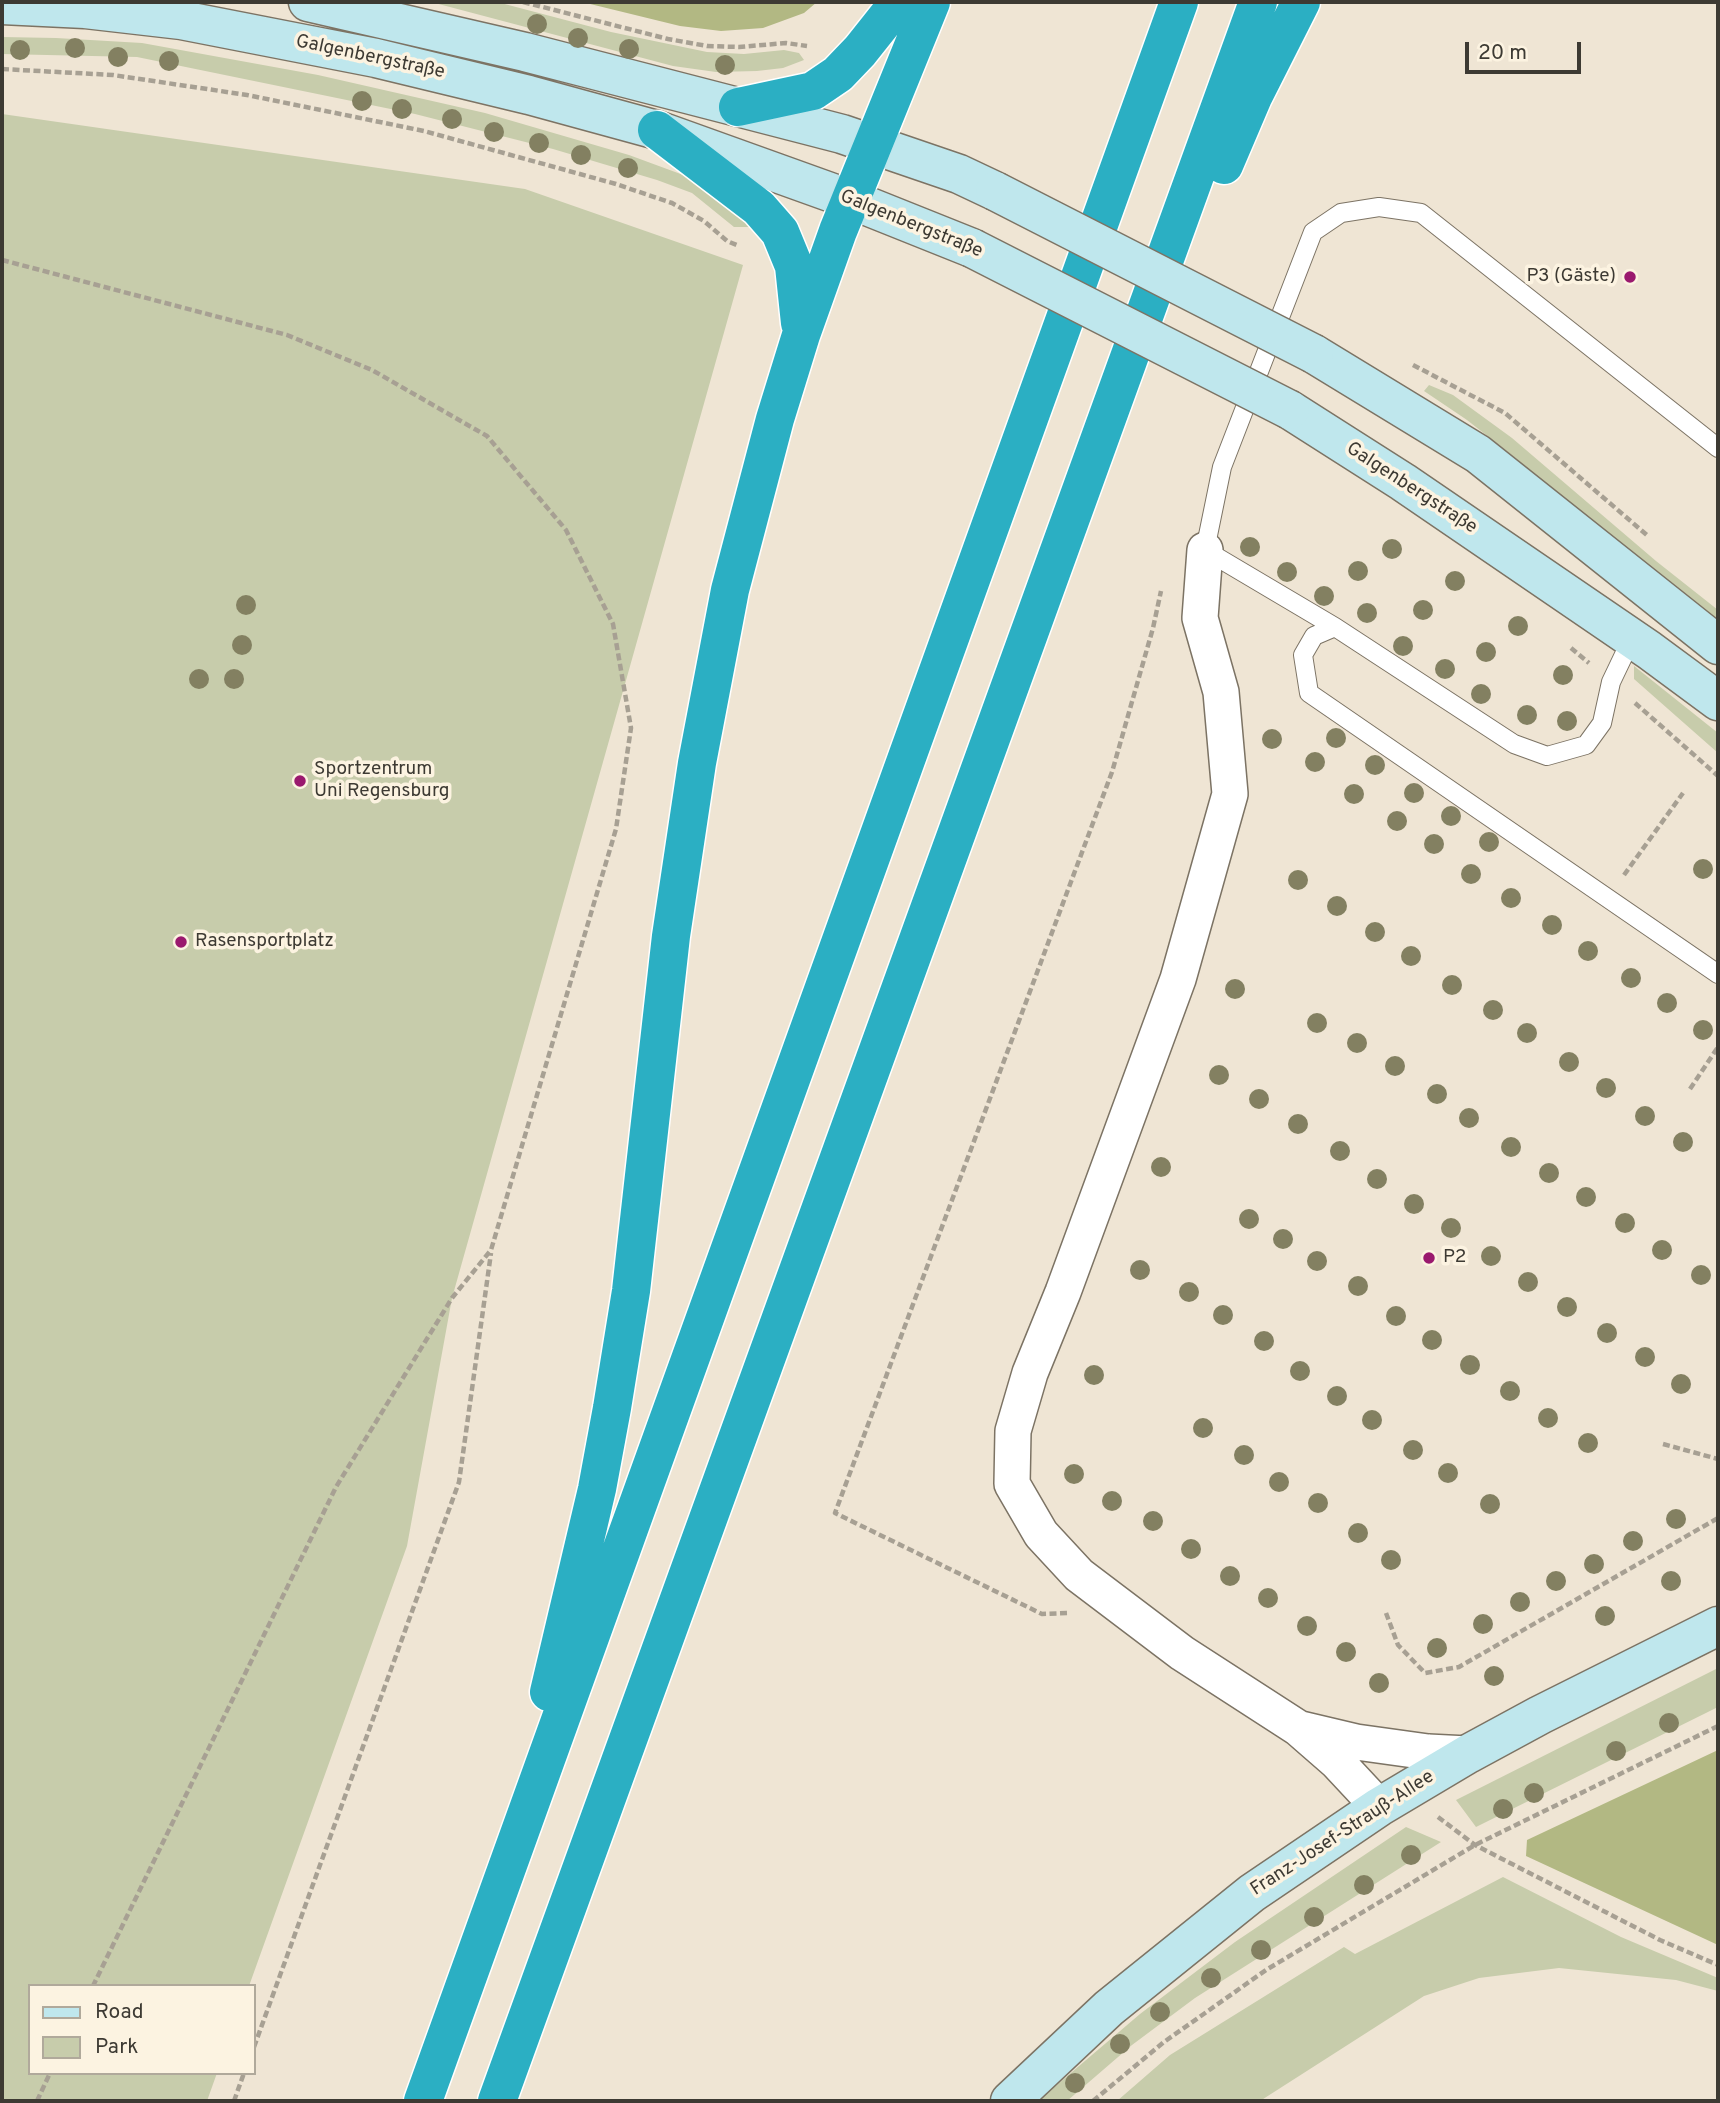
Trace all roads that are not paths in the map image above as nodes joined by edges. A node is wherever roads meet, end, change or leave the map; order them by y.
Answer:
1 (308, 2) edge
2 (899, 2) edge
3 (931, 2) edge
4 (1180, 2) edge
5 (1258, 2) edge
6 (1301, 2) edge
7 (2, 5) edge
8 (738, 107) junction
9 (657, 130) junction
10 (875, 145) junction
11 (852, 200) junction
12 (801, 335) junction
13 (1718, 448) edge
14 (1068, 527) junction
15 (1205, 550) junction
16 (1335, 627) junction
17 (1632, 638) junction
18 (1718, 645) edge
19 (1718, 701) edge
20 (1718, 974) edge
21 (1718, 1626) edge
22 (1298, 1728) junction
23 (1367, 1743) junction
24 (1468, 1754) junction
25 (1394, 1797) junction
26 (502, 1886) junction
27 (423, 2101) edge
28 (497, 2101) edge
29 (1010, 2101) edge

1 - 8 street, Galgenbergstraße
2 - 8 highway
3 - 10 highway
4 - 26 highway
5 - 14 highway
6 - 14 highway
7 - 9 street, Galgenbergstraße
8 - 10 street, Galgenbergstraße
9 - 11 street, Galgenbergstraße
9 - 12 highway
10 - 11 highway
10 - 18 street, Galgenbergstraße, bridge
11 - 12 highway
11 - 17 street, Galgenbergstraße, bridge
12 - 26 highway
13 - 15 lane
14 - 28 highway
15 - 16 lane
15 - 22 street
16 - 17 lane
16 - 20 lane
17 - 19 street, Galgenbergstraße
21 - 24 street, Franz-Josef-Strauß-Allee
22 - 23 street
22 - 25 street
23 - 24 street
23 - 25 street
24 - 25 street, Franz-Josef-Strauß-Allee
25 - 29 street, Franz-Josef-Strauß-Allee
26 - 27 highway

